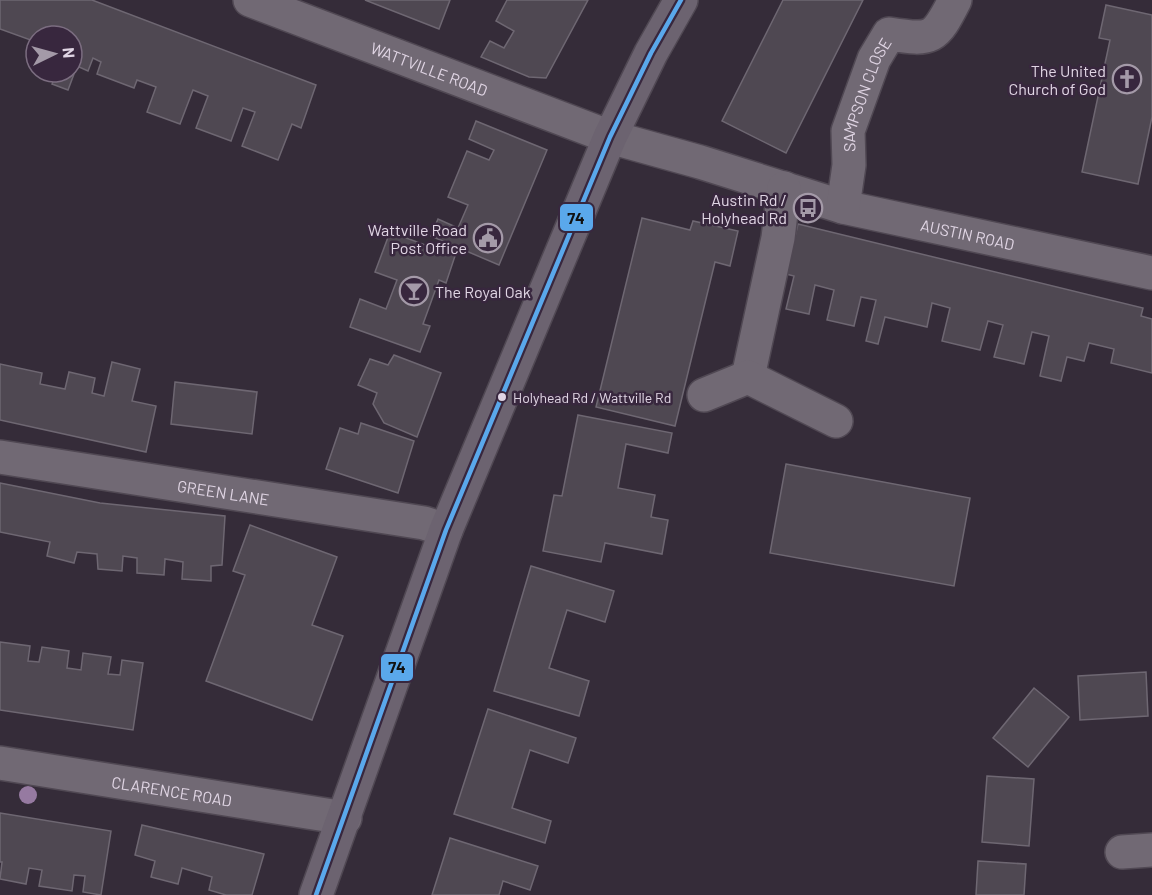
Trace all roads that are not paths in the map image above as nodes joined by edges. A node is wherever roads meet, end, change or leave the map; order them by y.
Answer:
1 (250, 0) edge
2 (681, 0) edge
3 (955, 0) edge
4 (610, 137) junction
5 (784, 188) junction
6 (843, 207) junction
7 (1152, 273) edge
8 (748, 377) junction
9 (704, 394) dead end
10 (836, 421) dead end
11 (0, 457) edge
12 (446, 530) junction
13 (0, 763) edge
14 (345, 818) junction
15 (316, 895) edge

1 - 4 street, WATTVILLE ROAD
2 - 4 highway
3 - 6 street, SAMPSON CLOSE
4 - 5 street, AUSTIN ROAD
4 - 12 highway
5 - 6 street, AUSTIN ROAD
5 - 8 street
6 - 7 street, AUSTIN ROAD
8 - 9 street
8 - 10 street
11 - 12 street, GREEN LANE
12 - 14 highway
13 - 14 street, CLARENCE ROAD
14 - 15 highway

